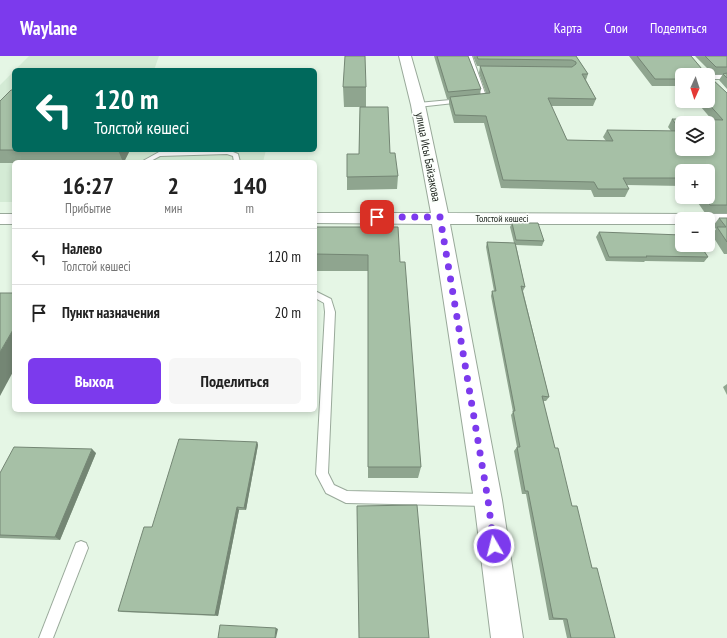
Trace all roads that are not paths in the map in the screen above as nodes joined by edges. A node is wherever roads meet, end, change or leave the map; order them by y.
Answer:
1 (405, 56) edge
2 (469, 56) edge
3 (474, 69) junction
4 (481, 69) edge
5 (715, 77) edge
6 (727, 77) edge
7 (418, 105) junction
8 (156, 152) edge
9 (228, 152) edge
10 (228, 152) edge
11 (159, 154) junction
12 (148, 160) edge
13 (237, 160) edge
14 (440, 217) junction
15 (317, 218) edge
16 (0, 219) edge
17 (12, 219) edge
18 (675, 219) edge
19 (715, 219) edge
20 (727, 219) edge
21 (317, 295) edge
22 (488, 500) junction
23 (81, 548) dead end
24 (46, 638) edge
25 (507, 638) edge

1 - 7 street, улица Исы Байзакова
2 - 3 lane
3 - 4 lane
3 - 7 lane
5 - 6 lane
7 - 14 street, улица Исы Байзакова
8 - 11 lane
9 - 13 lane
10 - 11 lane
11 - 12 lane
14 - 15 street, Толстой көшесі
14 - 18 street, Толстой көшесі
14 - 22 street, улица Исы Байзакова
16 - 17 street
19 - 20 street
21 - 22 lane
22 - 25 street, улица Исы Байзакова
23 - 24 lane

